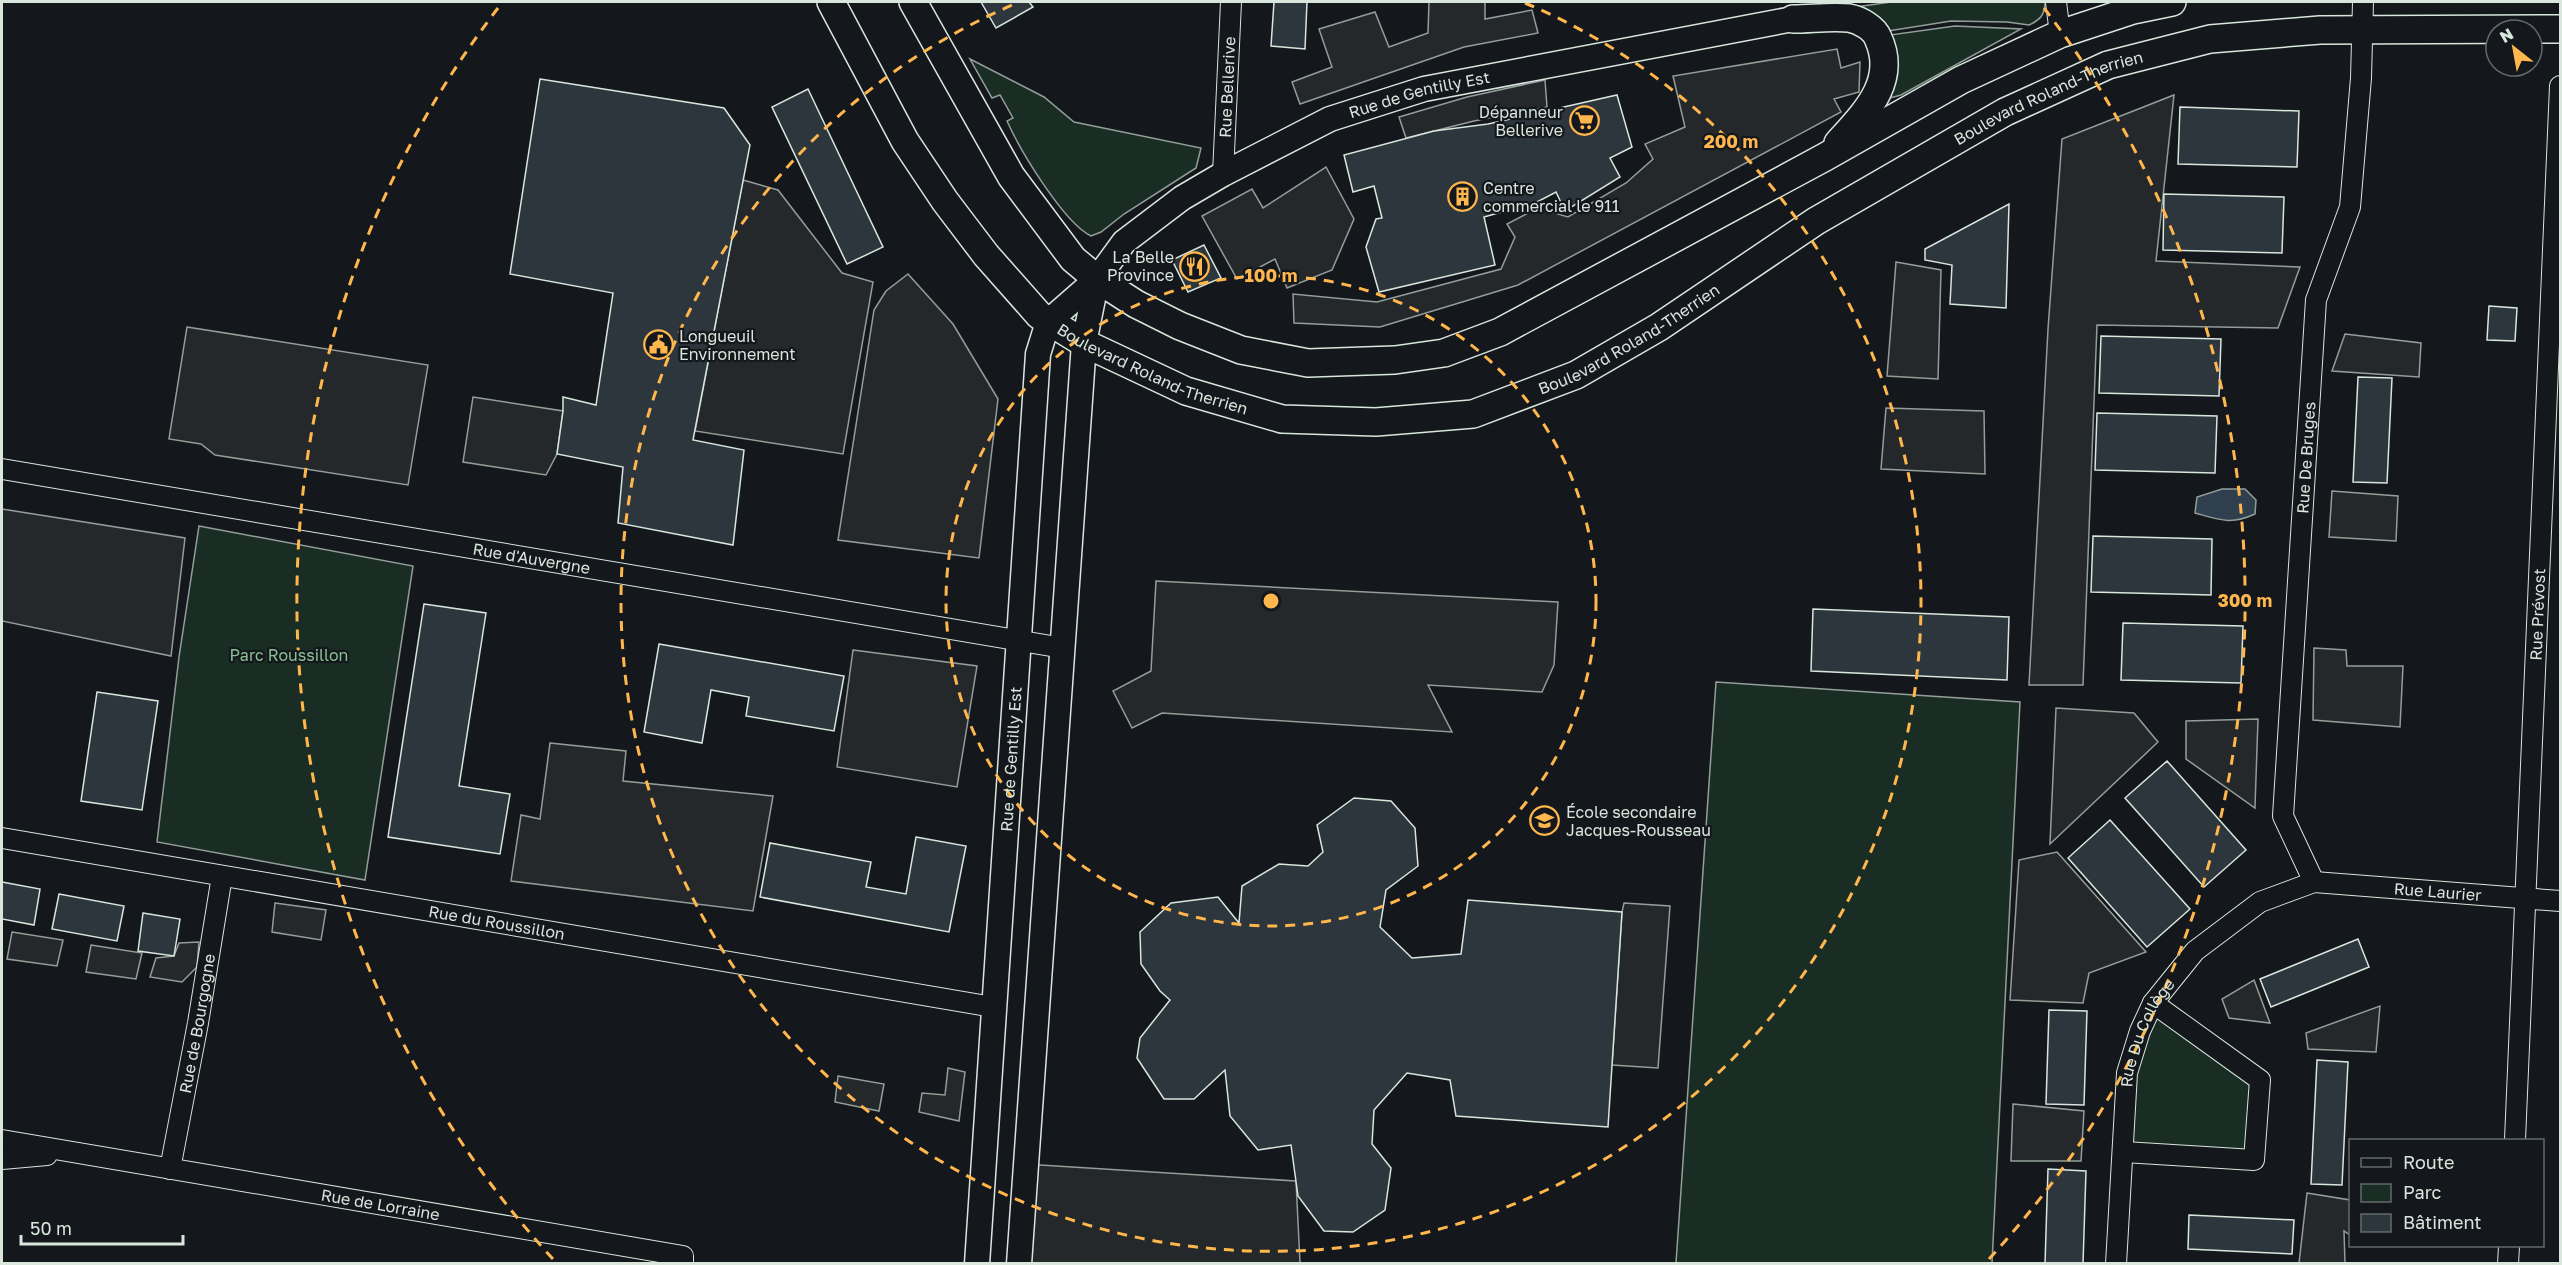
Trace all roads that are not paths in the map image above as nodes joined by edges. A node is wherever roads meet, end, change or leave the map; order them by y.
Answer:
1 (831, 2) edge
2 (913, 2) edge
3 (1231, 2) edge
4 (2056, 2) edge
5 (2172, 2) edge
6 (2363, 2) edge
7 (2133, 6) edge
8 (1793, 10) edge
9 (2560, 29) edge
10 (2363, 31) junction
11 (2060, 34) junction
12 (2560, 86) edge
13 (1825, 157) junction
14 (1223, 174) junction
15 (1097, 279) junction
16 (1048, 322) junction
17 (1084, 343) junction
18 (2, 469) edge
19 (1019, 641) junction
20 (1062, 648) junction
21 (2, 838) edge
22 (222, 876) junction
23 (2314, 882) junction
24 (2527, 898) junction
25 (2560, 901) edge
26 (2153, 1003) junction
27 (993, 1007) junction
28 (2515, 1139) edge
29 (2, 1140) edge
30 (2124, 1152) junction
31 (77, 1153) junction
32 (2, 1159) edge
33 (170, 1169) junction
34 (2509, 1247) edge
35 (683, 1260) edge
36 (977, 1263) edge
37 (1019, 1263) edge
38 (2116, 1263) edge
39 (2508, 1263) edge

1 - 16 main road, Boulevard Roland-Therrien
2 - 15 main road
3 - 14 street, Rue Bellerive
4 - 11 street
5 - 7 main road
6 - 10 street, Rue De Bruges
7 - 11 main road
8 - 13 main road
8 - 14 street, Rue de Gentilly Est
9 - 10 main road, Boulevard Roland-Therrien
10 - 17 main road, Boulevard Roland-Therrien
10 - 23 street, Rue De Bruges
11 - 13 main road
12 - 24 street, Rue Prévost
13 - 15 main road
14 - 15 street, Rue de Gentilly Est
15 - 16 street, Rue de Gentilly Est
15 - 17 street, Rue de Gentilly Est
16 - 17 main road, Boulevard Roland-Therrien
16 - 19 street, Rue de Gentilly Est
17 - 20 street, Rue de Gentilly Est
18 - 19 street, Rue d'Auvergne
19 - 20 street, Rue d'Auvergne
19 - 27 street, Rue de Gentilly Est
20 - 37 street, Rue de Gentilly Est
21 - 22 street, Rue du Roussillon
22 - 27 street, Rue du Roussillon
22 - 33 street, Rue de Bourgogne
23 - 24 street, Rue Laurier
23 - 26 street, Rue Du Collège
24 - 25 street, Rue Laurier
24 - 28 street, Rue Prévost
26 - 30 street, Rue Du Collège
26 - 30 street
27 - 36 street, Rue de Gentilly Est
29 - 31 street, Rue de Lorraine
30 - 38 street, Rue Du Collège
31 - 32 street, Rue de Lorraine
31 - 33 street, Rue de Lorraine
33 - 35 street, Rue de Lorraine
34 - 39 street

